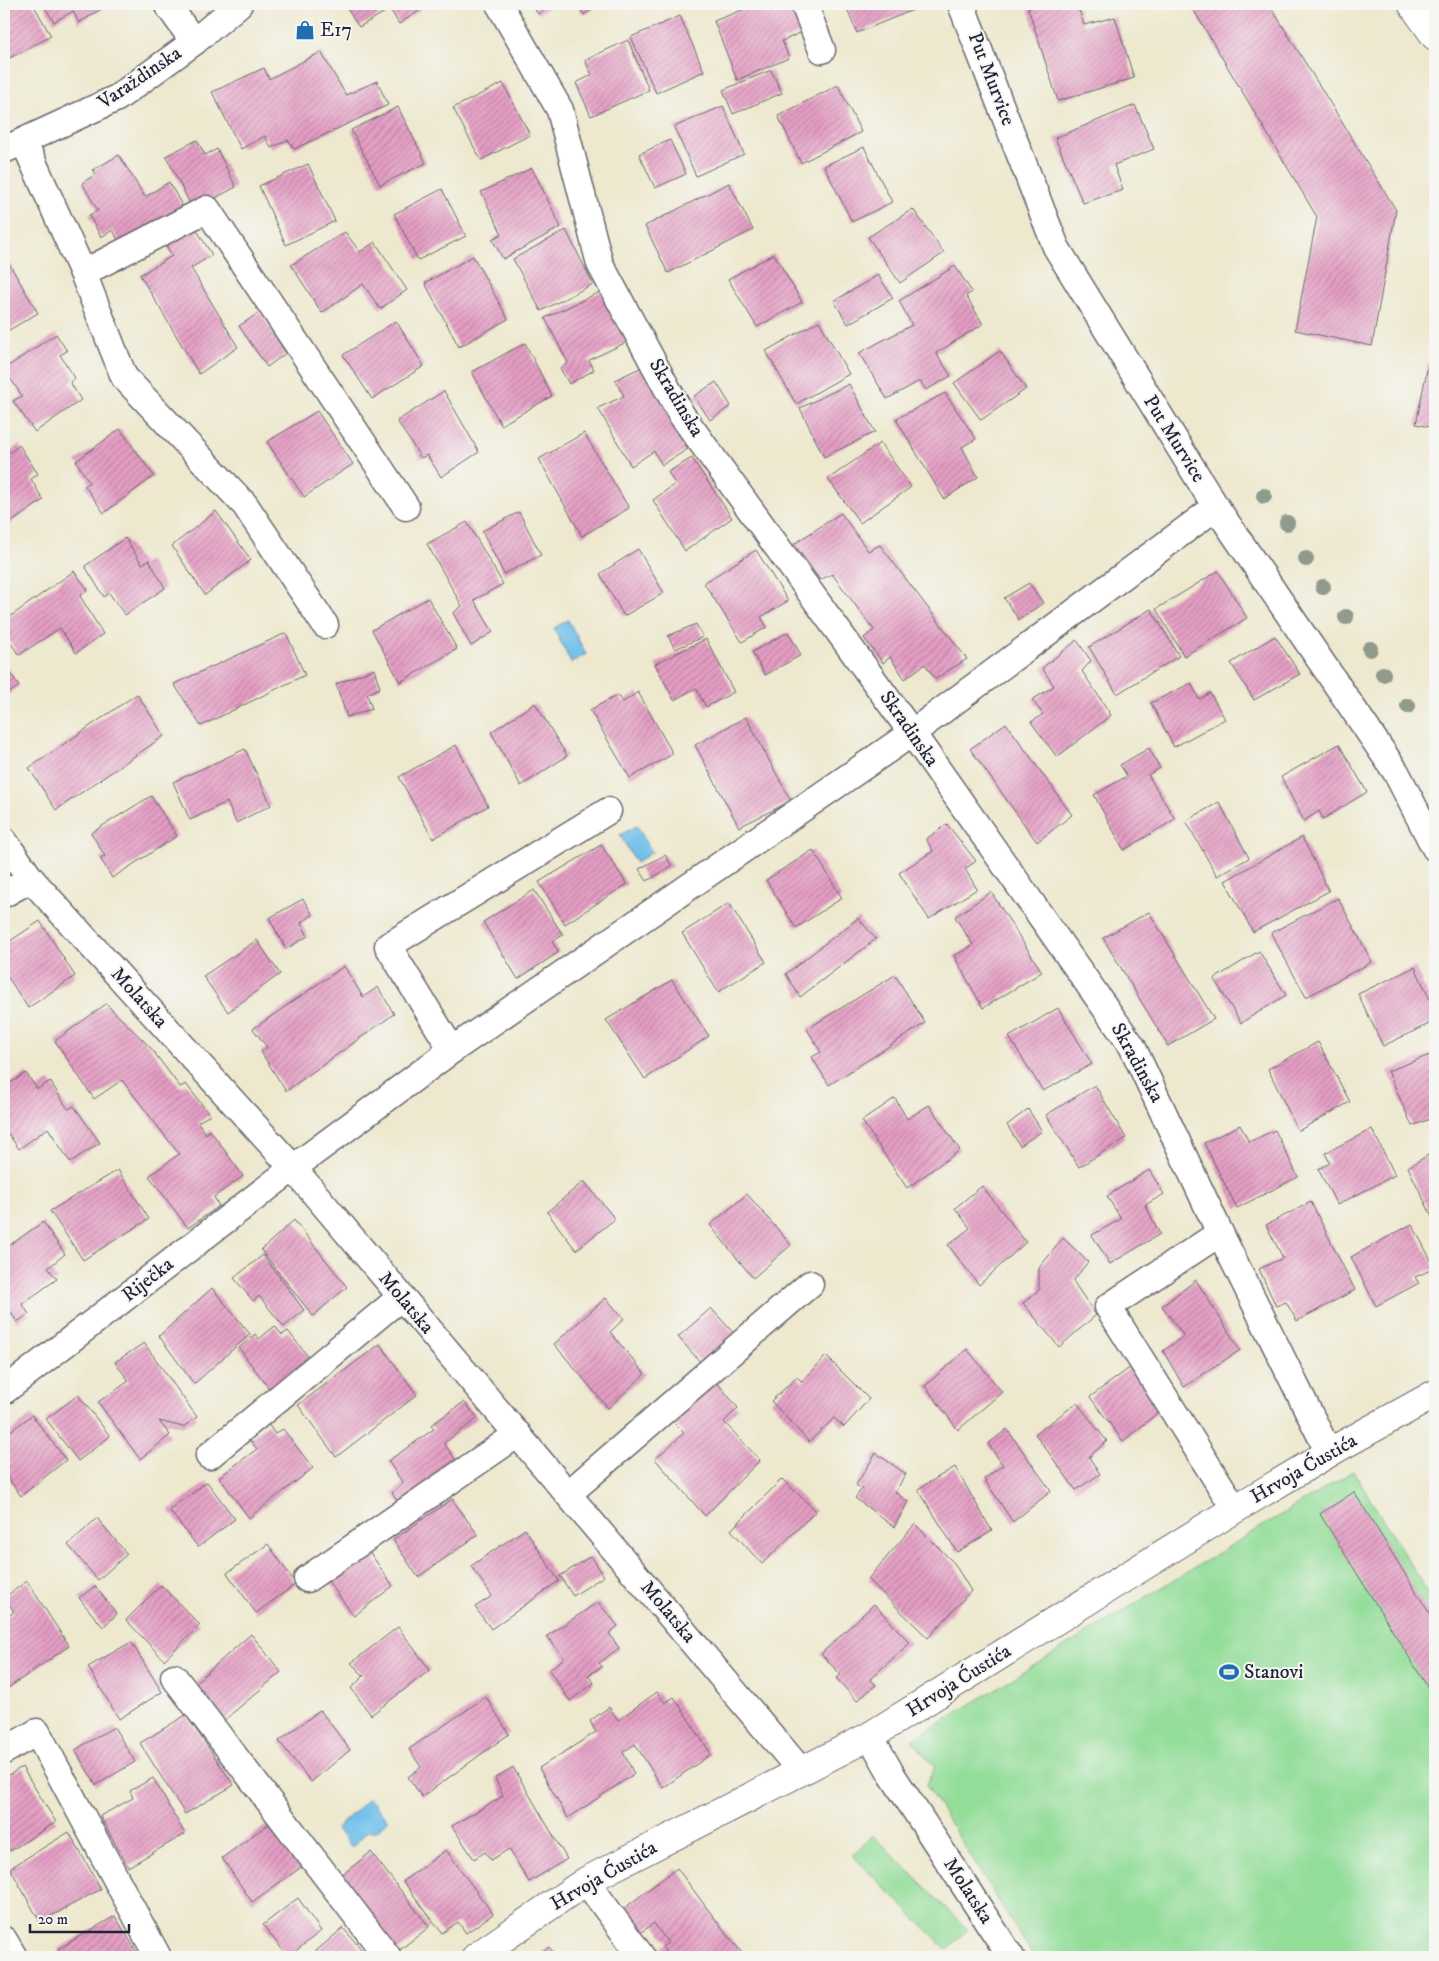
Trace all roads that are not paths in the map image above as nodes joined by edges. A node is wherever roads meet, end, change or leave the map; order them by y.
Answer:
1 (168, 4) edge
2 (239, 4) edge
3 (498, 4) edge
4 (804, 4) edge
5 (962, 4) edge
6 (1412, 4) edge
7 (1435, 36) edge
8 (194, 42) junction
9 (822, 50) dead end
10 (14, 146) edge
11 (83, 273) junction
12 (406, 507) dead end
13 (1216, 507) junction
14 (325, 625) dead end
15 (912, 733) junction
16 (608, 811) dead end
17 (4, 841) edge
18 (1435, 848) edge
19 (31, 879) junction
20 (4, 894) edge
21 (452, 1050) junction
22 (293, 1168) junction
23 (1220, 1233) junction
24 (810, 1284) dead end
25 (401, 1298) junction
26 (4, 1391) edge
27 (1435, 1394) edge
28 (518, 1434) junction
29 (1329, 1453) junction
30 (209, 1456) dead end
31 (568, 1494) junction
32 (1235, 1510) junction
33 (307, 1579) dead end
34 (174, 1677) dead end
35 (870, 1736) junction
36 (4, 1751) edge
37 (801, 1771) junction
38 (586, 1881) junction
39 (4, 1940) edge
40 (14, 1957) edge
41 (158, 1957) edge
42 (388, 1957) edge
43 (476, 1957) edge
44 (642, 1957) edge
45 (1011, 1957) edge

1 - 8 street
2 - 8 street, Varaždinska
3 - 15 street, Skradinska
4 - 9 street
5 - 13 street, Put Murvice
6 - 7 main road
8 - 10 street, Varaždinska
10 - 11 street
11 - 12 street
11 - 14 street
13 - 15 street, Riječka
13 - 18 street, Put Murvice
15 - 21 street, Riječka
15 - 23 street, Skradinska
16 - 21 street
17 - 19 street, Molatska
19 - 20 street
19 - 22 street, Molatska
21 - 22 street, Riječka
22 - 25 street, Molatska
22 - 26 street, Riječka
23 - 29 street, Skradinska
23 - 32 street
24 - 31 street
25 - 28 street, Molatska
25 - 30 street
27 - 29 main road, Hrvoja Ćustića
28 - 31 street, Molatska
28 - 33 street
29 - 32 main road, Hrvoja Ćustića
31 - 37 street, Molatska
32 - 35 main road, Hrvoja Ćustića
34 - 42 street
35 - 37 main road, Hrvoja Ćustića
35 - 45 street, Molatska
36 - 41 street
37 - 38 main road, Hrvoja Ćustića
38 - 43 main road, Hrvoja Ćustića
38 - 44 street
39 - 40 street

